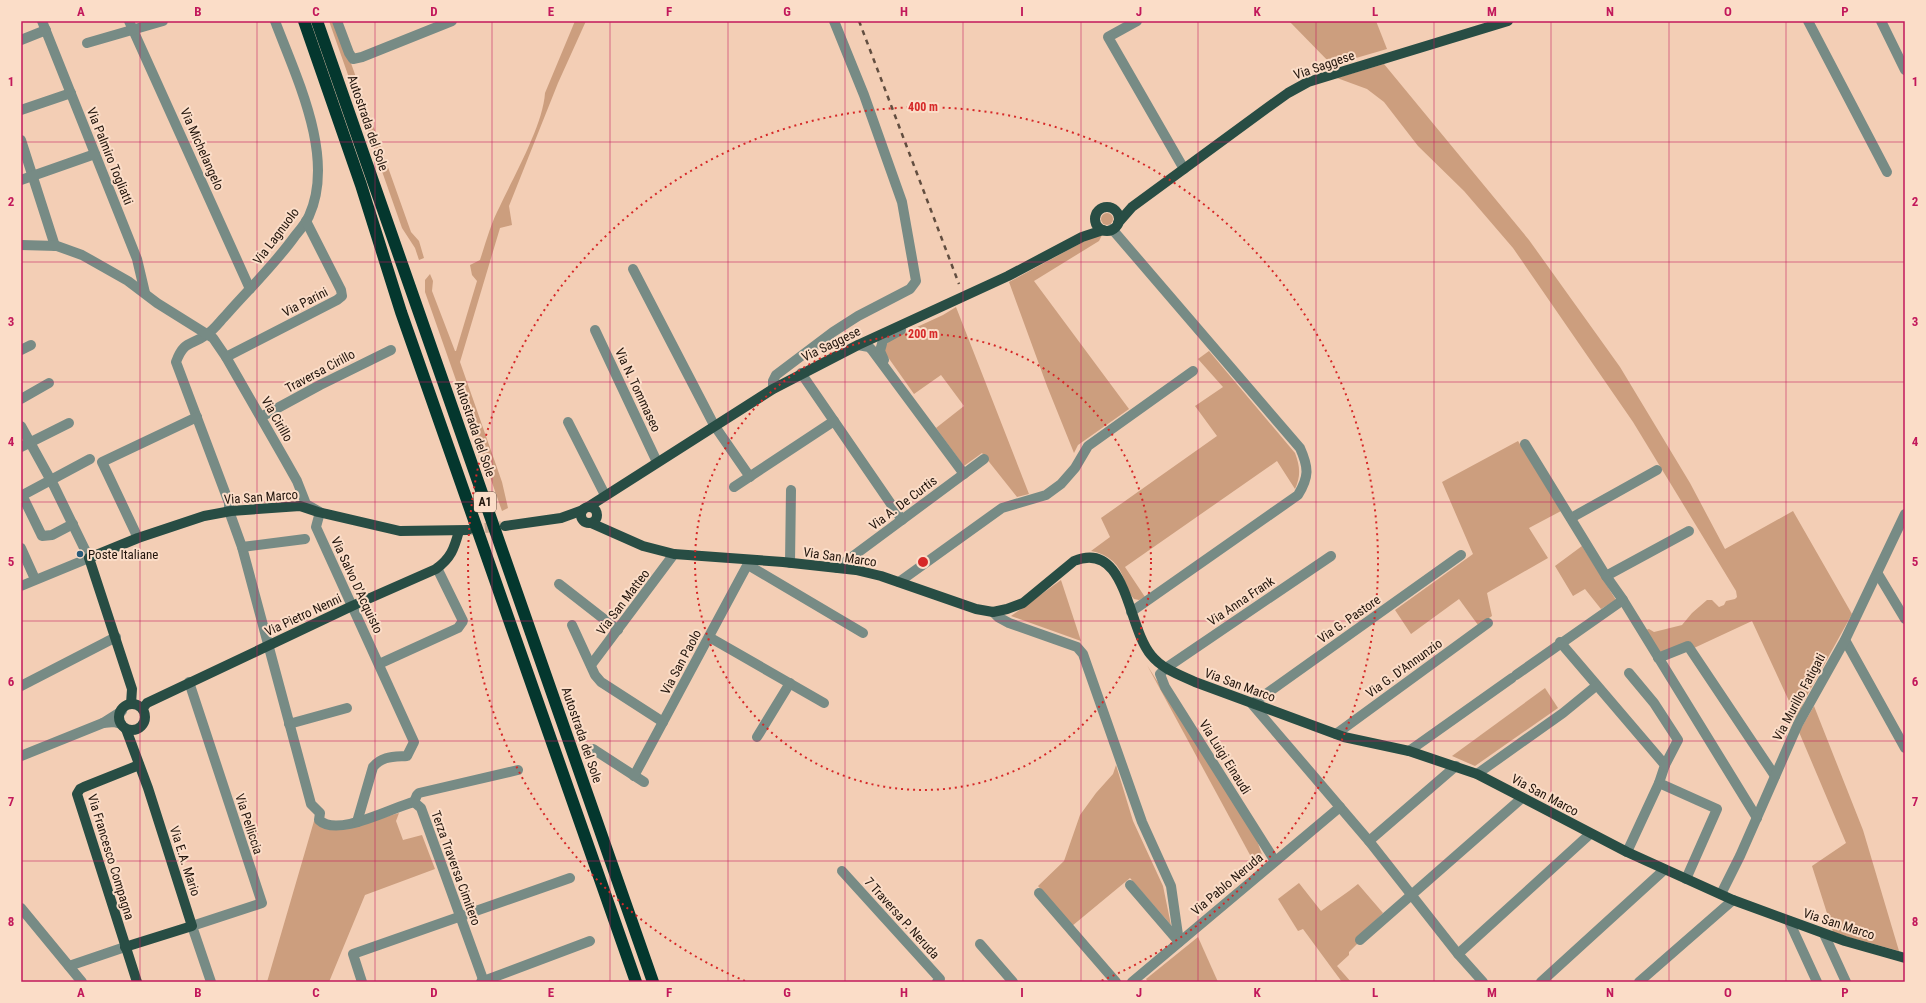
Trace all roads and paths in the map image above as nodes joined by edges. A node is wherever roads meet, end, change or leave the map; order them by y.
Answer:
1 (164, 21) edge
2 (275, 21) edge
3 (304, 21) edge
4 (317, 21) edge
5 (337, 21) edge
6 (452, 21) edge
7 (834, 21) edge
8 (1137, 21) edge
9 (1508, 21) edge
10 (1808, 21) edge
11 (1881, 21) edge
12 (130, 25) edge
13 (44, 26) edge
14 (21, 40) edge
15 (87, 43) dead end
16 (1905, 70) edge
17 (71, 93) junction
18 (21, 110) edge
19 (21, 140) edge
20 (95, 154) junction
21 (1184, 169) junction
22 (1887, 172) dead end
23 (32, 176) junction
24 (21, 180) edge
25 (1132, 207) junction
26 (1114, 210) junction
27 (1096, 215) junction
28 (306, 221) junction
29 (1111, 227) junction
30 (1082, 237) junction
31 (21, 243) edge
32 (55, 246) junction
33 (633, 269) dead end
34 (250, 289) junction
35 (144, 293) junction
36 (948, 303) junction
37 (596, 330) dead end
38 (208, 334) junction
39 (31, 345) dead end
40 (858, 345) junction
41 (21, 350) edge
42 (391, 350) dead end
43 (226, 357) junction
44 (890, 371) junction
45 (1193, 371) dead end
46 (801, 374) junction
47 (49, 383) dead end
48 (773, 389) junction
49 (21, 398) edge
50 (198, 417) junction
51 (261, 418) junction
52 (834, 421) junction
53 (568, 422) dead end
54 (68, 423) dead end
55 (21, 426) edge
56 (714, 426) junction
57 (26, 444) edge
58 (1526, 444) dead end
59 (90, 459) dead end
60 (984, 459) dead end
61 (658, 462) junction
62 (1657, 470) dead end
63 (964, 474) junction
64 (750, 477) junction
65 (51, 480) junction
66 (734, 487) dead end
67 (791, 490) dead end
68 (22, 496) edge
69 (604, 496) junction
70 (229, 512) junction
71 (1905, 514) edge
72 (319, 515) junction
73 (591, 515) junction
74 (1570, 518) junction
75 (902, 520) junction
76 (73, 524) junction
77 (505, 526) tunnel mouth
78 (463, 531) joint
79 (1689, 531) dead end
80 (138, 538) junction
81 (305, 539) dead end
82 (242, 547) junction
83 (21, 548) edge
84 (674, 554) junction
85 (1461, 555) dead end
86 (1331, 556) dead end
87 (89, 558) junction
88 (749, 562) junction
89 (790, 563) junction
90 (437, 568) junction
91 (837, 568) junction
92 (1878, 574) junction
93 (1606, 576) junction
94 (35, 579) junction
95 (899, 582) junction
96 (559, 584) dead end
97 (21, 586) edge
98 (1622, 600) junction
99 (352, 606) junction
100 (993, 612) junction
101 (1131, 612) junction
102 (1905, 619) edge
103 (1488, 623) dead end
104 (572, 625) dead end
105 (618, 630) junction
106 (863, 633) dead end
107 (116, 637) junction
108 (709, 637) junction
109 (1845, 640) junction
110 (1560, 642) junction
111 (267, 646) junction
112 (1658, 658) junction
113 (379, 664) junction
114 (591, 665) junction
115 (1166, 668) junction
116 (1630, 673) dead end
117 (189, 682) junction
118 (790, 683) junction
119 (21, 686) edge
120 (1596, 686) junction
121 (824, 703) dead end
122 (131, 704) junction
123 (1252, 704) junction
124 (143, 708) junction
125 (347, 708) dead end
126 (122, 711) junction
127 (663, 722) junction
128 (103, 723) junction
129 (289, 724) junction
130 (123, 726) junction
131 (137, 730) junction
132 (1336, 734) junction
133 (757, 737) dead end
134 (132, 748) junction
135 (593, 748) dead end
136 (1905, 748) edge
137 (1409, 751) junction
138 (21, 756) edge
139 (139, 765) junction
140 (1665, 765) junction
141 (1456, 766) junction
142 (518, 770) dead end
143 (1477, 774) junction
144 (634, 776) junction
145 (1775, 776) junction
146 (644, 782) dead end
147 (1659, 783) junction
148 (1522, 798) junction
149 (414, 802) junction
150 (1340, 807) junction
151 (1757, 818) junction
152 (357, 822) junction
153 (1590, 834) junction
154 (1369, 841) junction
155 (1627, 852) junction
156 (1275, 861) junction
157 (1664, 870) junction
158 (842, 871) dead end
159 (570, 878) dead end
160 (1686, 879) junction
161 (1130, 885) dead end
162 (1039, 893) dead end
163 (1412, 894) junction
164 (1721, 894) junction
165 (1733, 900) junction
166 (21, 908) edge
167 (461, 918) junction
168 (1788, 921) junction
169 (192, 926) junction
170 (1824, 934) junction
171 (1360, 940) dead end
172 (590, 941) dead end
173 (1179, 942) junction
174 (980, 944) dead end
175 (125, 947) junction
176 (1458, 954) junction
177 (1905, 958) edge
178 (69, 966) junction
179 (82, 982) edge
180 (137, 982) edge
181 (211, 982) edge
182 (362, 982) edge
183 (483, 982) edge
184 (636, 982) edge
185 (653, 982) edge
186 (936, 982) edge
187 (1013, 982) edge
188 (1116, 982) edge
189 (1132, 982) edge
190 (1483, 982) edge
191 (1541, 982) edge
192 (1639, 982) edge
193 (1817, 982) edge
194 (1846, 982) edge

1 - 12 street
2 - 28 street, Via Lagnuolo
3 - 184 highway, Autostrada del Sole / A1
4 - 185 highway, Autostrada del Sole / A1
5 - 6 street
7 - 48 street
8 - 21 street
9 - 21 main road, Via Saggese
10 - 22 street
11 - 16 street
12 - 15 street
12 - 34 street, Via Michelangelo
13 - 14 street, Via Palmiro Togliatti
13 - 17 street, Via Palmiro Togliatti
17 - 18 street
17 - 20 street, Via Palmiro Togliatti
19 - 23 street
20 - 23 street
20 - 35 street, Via Palmiro Togliatti
21 - 25 main road, Via Saggese
23 - 24 street
23 - 32 street
25 - 26 main road
25 - 29 main road
26 - 27 main road
26 - 29 main road
27 - 29 main road
27 - 30 main road
28 - 34 street, Via Lagnuolo
28 - 43 street, Via Parini
29 - 30 main road, Via Saggese
29 - 101 street
30 - 36 main road, Via Saggese
31 - 32 street, Via Cirillo
32 - 35 street, Via Cirillo
33 - 56 street
34 - 38 street, Via Lagnuolo
35 - 38 street, Via Cirillo
36 - 40 main road, Via Saggese
36 - 44 street
37 - 61 street, Via N. Tommaseo
38 - 43 street, Via Cirillo
38 - 50 street
39 - 41 street
40 - 44 street
40 - 46 main road, Via Saggese
42 - 51 street, Traversa Cirillo
43 - 51 street, Via Cirillo
44 - 63 street
45 - 95 street
46 - 48 main road, Via Saggese
46 - 52 street
47 - 49 street
48 - 56 main road, Via Saggese
50 - 70 street
50 - 80 street
51 - 72 street, Via Cirillo
52 - 64 street
52 - 75 street
53 - 69 street
54 - 57 street
55 - 57 street
56 - 61 main road, Via Saggese
56 - 64 street
57 - 65 street
58 - 74 street
59 - 65 street
60 - 63 street, Via A. De Curtis
61 - 69 main road, Via Saggese
62 - 74 street
63 - 75 street, Via A. De Curtis
64 - 66 street
65 - 68 street
65 - 76 street
67 - 89 street
68 - 76 street
69 - 73 main road, Via Saggese
70 - 72 main road, Via San Marco
70 - 80 main road, Via San Marco
70 - 82 street
71 - 92 street, Via Murillo Fatigati
72 - 78 main road, Via San Marco
72 - 99 street, Via Salvo D'Acquisto
73 - 77 main road
73 - 84 main road, Via San Marco
74 - 93 street
75 - 91 street, Via A. De Curtis
76 - 87 street
78 - 90 main road, Via Pietro Nenni
79 - 93 street
80 - 87 main road, Via San Marco
81 - 82 street
82 - 111 street
83 - 94 street
84 - 88 main road, Via San Marco
84 - 105 street, Via San Matteo
85 - 123 street, Via G. Pastore
86 - 115 street, Via Anna Frank
87 - 94 street, Via San Marco
87 - 107 main road
88 - 89 main road, Via San Marco
88 - 106 street
88 - 108 street, Via San Paolo
89 - 91 main road, Via San Marco
90 - 99 main road, Via Pietro Nenni
90 - 113 street
91 - 95 main road, Via San Marco
92 - 102 street
92 - 109 street, Via Murillo Fatigati
93 - 98 street
94 - 97 street, Via San Marco
95 - 100 main road, Via San Marco
96 - 105 street
98 - 110 street
98 - 112 street
99 - 111 main road, Via Pietro Nenni
99 - 113 street, Via Salvo D'Acquisto
100 - 101 main road, Via San Marco
100 - 173 street
101 - 115 main road, Via San Marco
103 - 132 street, Via G. D'Annunzio
104 - 114 street
105 - 114 street, Via San Matteo
107 - 119 street
107 - 122 main road
108 - 118 street
108 - 127 street, Via San Paolo
109 - 136 street
109 - 145 street, Via Murillo Fatigati
110 - 120 street
110 - 137 street
111 - 117 main road, Via Pietro Nenni
111 - 129 street
112 - 145 street
112 - 151 street
113 - 152 street, Via Salvo D'Acquisto
114 - 127 street
115 - 123 main road, Via San Marco
115 - 156 street, Via Luigi Einaudi
116 - 140 street
117 - 124 main road, Via Pietro Nenni
117 - 169 street, Via Pelliccia
118 - 121 street
118 - 133 street
120 - 140 street
120 - 143 street
122 - 124 main road
122 - 126 main road
123 - 132 main road, Via San Marco
123 - 150 street
124 - 131 main road
125 - 129 street
126 - 128 street
126 - 130 main road
127 - 144 street, Via San Paolo
128 - 130 street
128 - 138 street
129 - 152 street
130 - 131 main road
130 - 134 main road, Via E.A. Mario
131 - 134 main road
132 - 137 main road, Via San Marco
134 - 139 main road, Via E.A. Mario
135 - 144 street
137 - 141 main road, Via San Marco
139 - 169 main road, Via E.A. Mario
139 - 175 main road, Via Francesco Compagna
140 - 147 street
141 - 143 main road, Via San Marco
141 - 154 street
142 - 149 street, Terza Traversa Cimitero
143 - 148 main road, Via San Marco
144 - 146 street
145 - 151 street, Via Murillo Fatigati
147 - 155 street
147 - 160 street
148 - 153 main road, Via San Marco
148 - 163 street
149 - 152 street
149 - 167 street, Terza Traversa Cimitero
150 - 154 street
150 - 156 street, Via Pablo Neruda
151 - 164 street, Via Murillo Fatigati
153 - 155 main road, Via San Marco
153 - 176 street
154 - 163 street
155 - 157 main road, Via San Marco
156 - 173 street, Via Pablo Neruda
157 - 160 main road, Via San Marco
157 - 191 street
158 - 186 street, 7 Traversa P. Neruda
159 - 167 street
160 - 164 main road, Via San Marco
161 - 173 street
162 - 188 street
163 - 171 street
163 - 176 street
164 - 165 main road, Via San Marco
165 - 168 main road, Via San Marco
165 - 192 street
166 - 178 street
167 - 182 street
167 - 183 street, Terza Traversa Cimitero
168 - 170 main road, Via San Marco
168 - 193 street
169 - 175 main road
169 - 181 street, Via E.A. Mario
170 - 177 main road, Via San Marco
170 - 194 street
172 - 183 street
173 - 189 street, Via Pablo Neruda
174 - 187 street
175 - 178 street
175 - 180 main road, Via Francesco Compagna
176 - 190 street
178 - 179 street

